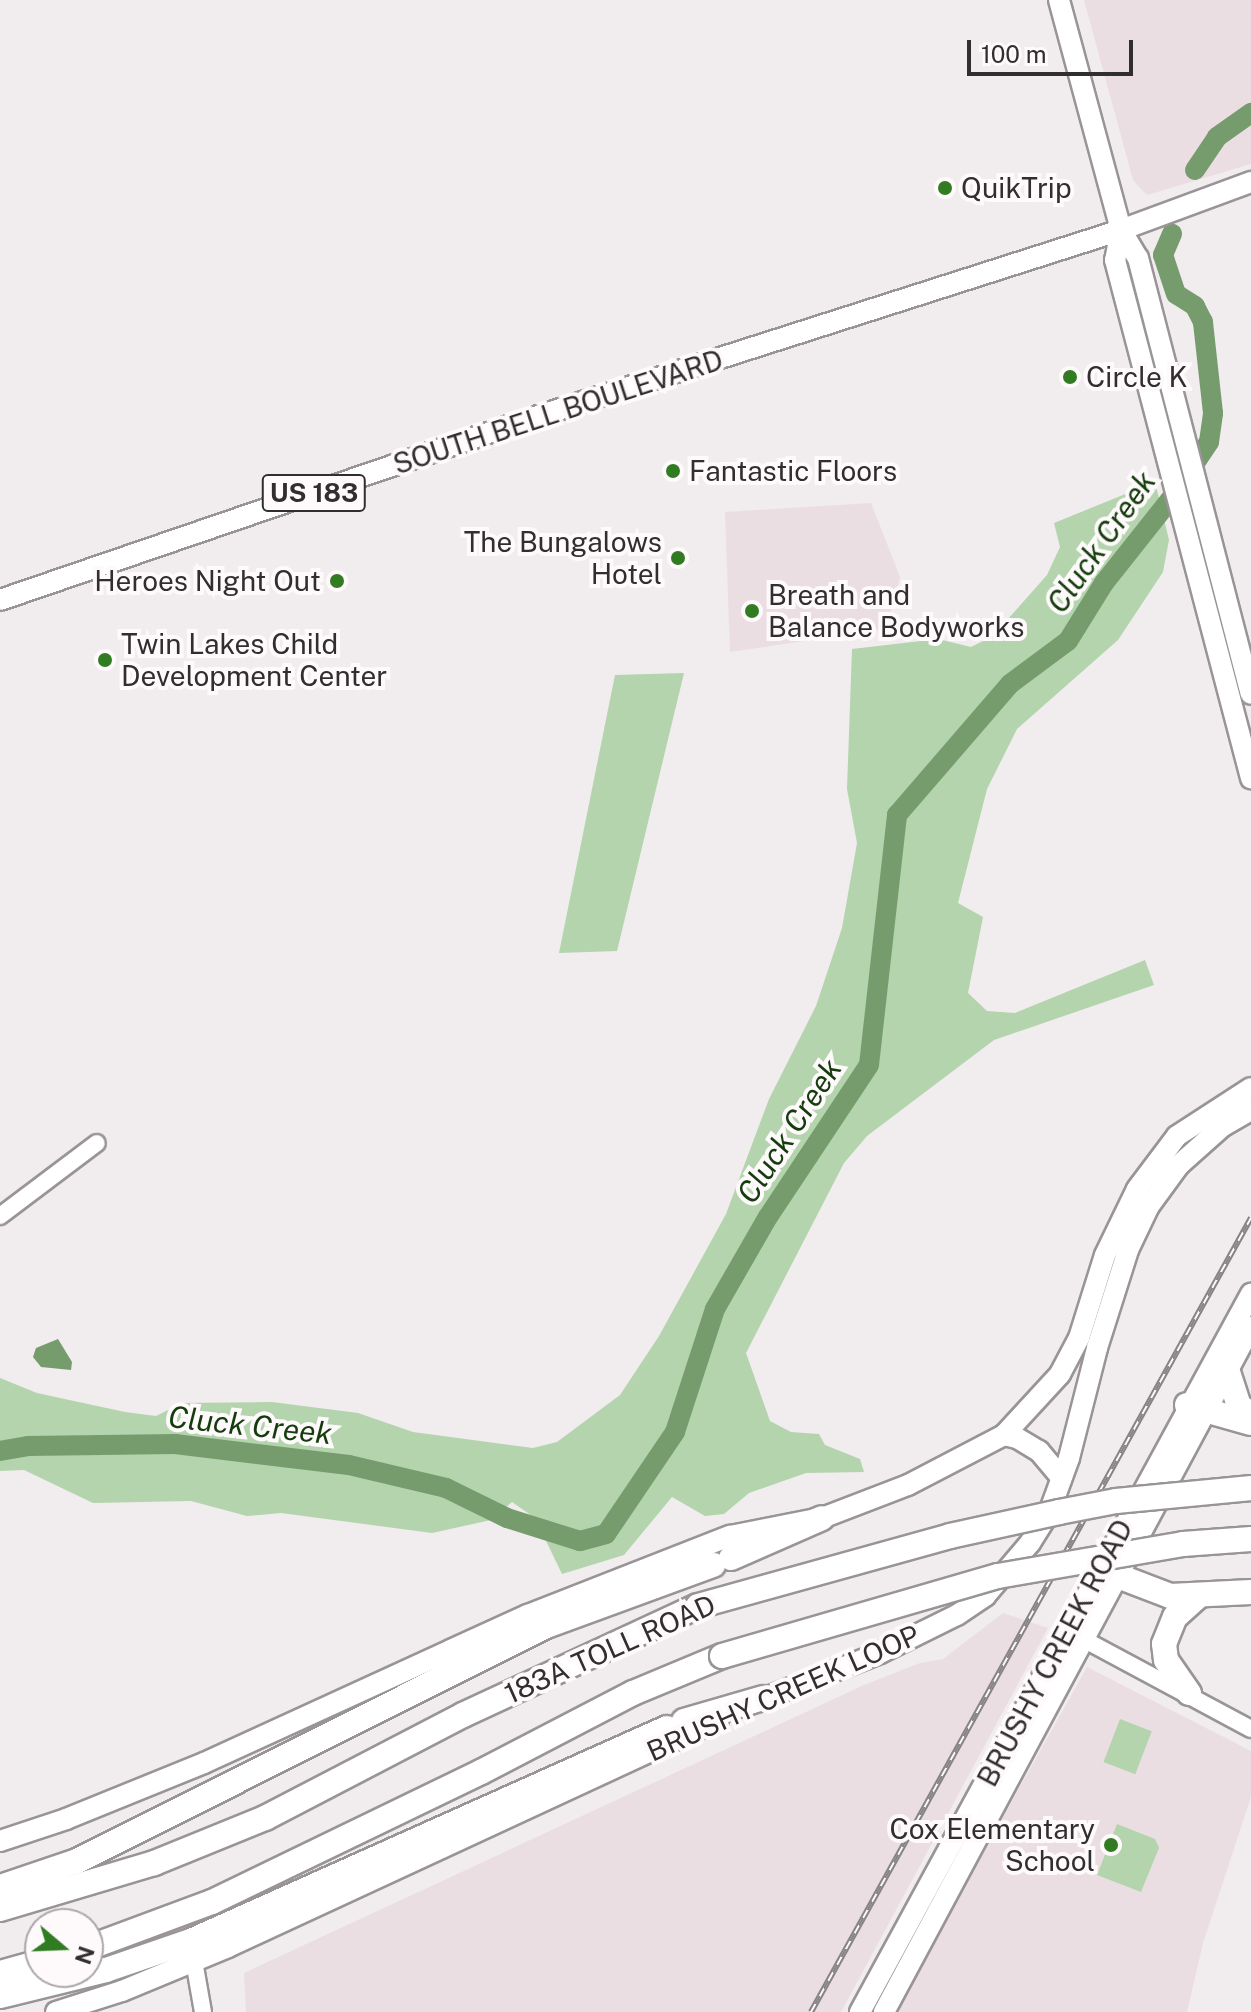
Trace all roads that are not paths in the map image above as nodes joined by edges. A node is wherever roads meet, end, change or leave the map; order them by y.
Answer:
1 (1059, 0) edge
2 (1251, 182) edge
3 (1121, 230) junction
4 (0, 600) edge
5 (1219, 652) junction
6 (1241, 652) junction
7 (1251, 694) edge
8 (1251, 778) edge
9 (1251, 1088) edge
10 (1251, 1110) edge
11 (97, 1143) dead end
12 (0, 1216) edge
13 (1251, 1294) edge
14 (1251, 1327) edge
15 (1227, 1369) junction
16 (1196, 1408) junction
17 (1251, 1414) edge
18 (1251, 1423) edge
19 (1004, 1435) junction
20 (1062, 1478) junction
21 (1251, 1488) edge
22 (1138, 1500) junction
23 (822, 1518) junction
24 (1251, 1539) edge
25 (1114, 1574) junction
26 (1251, 1592) edge
27 (1198, 1596) junction
28 (1085, 1640) junction
29 (1053, 1656) junction
30 (1189, 1693) junction
31 (763, 1698) junction
32 (1251, 1729) edge
33 (980, 1792) junction
34 (0, 1841) edge
35 (0, 1887) edge
36 (0, 1909) edge
37 (104, 1942) edge
38 (194, 1961) junction
39 (24, 1966) edge
40 (0, 1973) edge
41 (0, 1996) edge
42 (56, 2012) edge
43 (203, 2012) edge
44 (860, 2012) edge
45 (871, 2012) edge
46 (884, 2012) edge

1 - 3 main road
2 - 3 main road, US 183
3 - 4 main road, SOUTH BELL BOULEVARD / US 183
3 - 5 main road
3 - 6 main road
5 - 6 main road
5 - 8 main road
6 - 7 main road
9 - 19 main road
10 - 20 main road, BRUSHY CREEK LOOP
11 - 12 street
13 - 16 main road, BRUSHY CREEK ROAD
14 - 15 main road, BRUSHY CREEK ROAD
15 - 16 main road, BRUSHY CREEK ROAD
15 - 17 highway
16 - 18 highway
16 - 22 main road, BRUSHY CREEK ROAD
16 - 25 main road, BRUSHY CREEK ROAD
19 - 20 main road
19 - 23 main road
20 - 31 main road, BRUSHY CREEK LOOP
21 - 36 highway, 183A TOLL ROAD, bridge
22 - 25 main road
22 - 29 main road, BRUSHY CREEK ROAD
23 - 34 main road
23 - 35 highway
24 - 37 highway, 183A TOLL ROAD, bridge
25 - 27 highway
25 - 28 main road, BRUSHY CREEK ROAD
26 - 27 highway
27 - 30 highway
28 - 29 main road
28 - 30 street
28 - 46 main road, BRUSHY CREEK ROAD
29 - 33 main road, BRUSHY CREEK ROAD
30 - 32 street
31 - 38 main road, BRUSHY CREEK LOOP
31 - 41 highway
33 - 44 main road, BRUSHY CREEK ROAD
33 - 45 main road
38 - 42 main road, BRUSHY CREEK LOOP
38 - 43 street
39 - 40 highway

